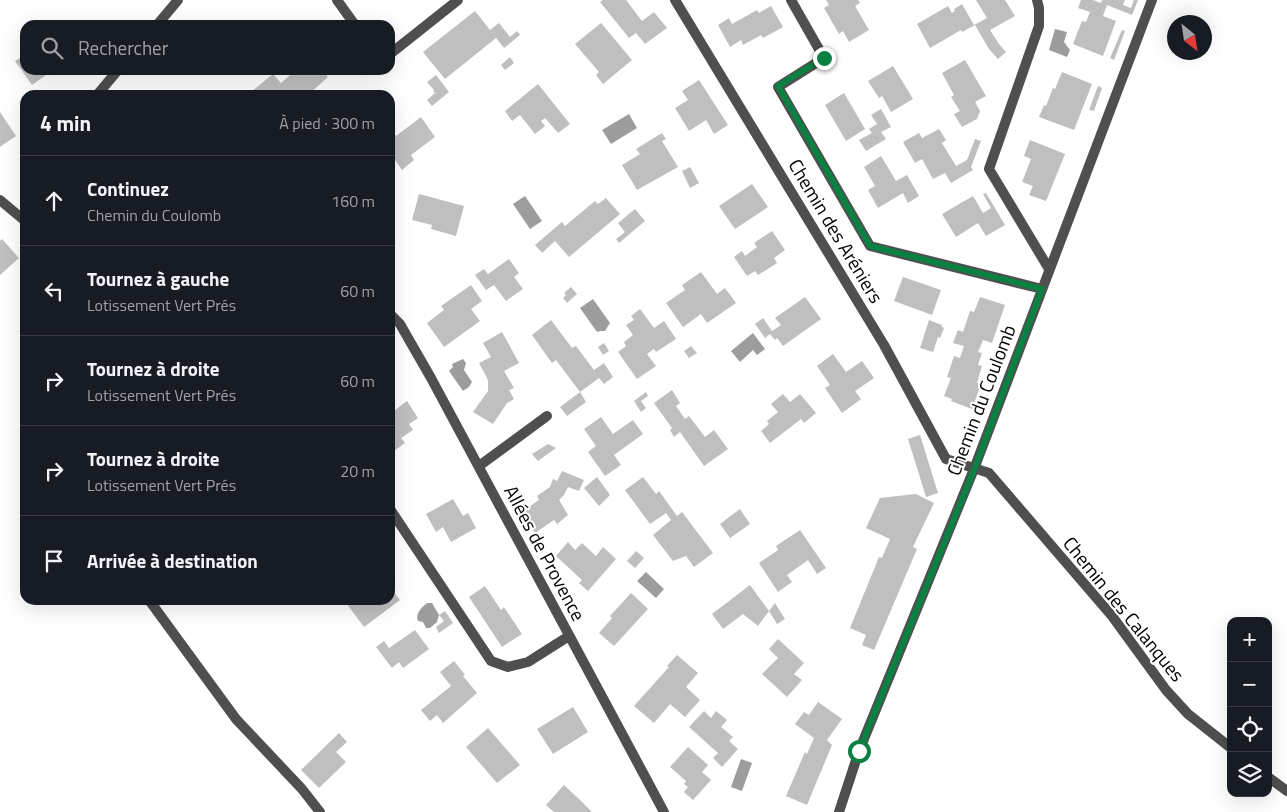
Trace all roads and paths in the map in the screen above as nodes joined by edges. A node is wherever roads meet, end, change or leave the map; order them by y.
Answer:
1 (178, 0) edge
2 (337, 0) edge
3 (458, 0) edge
4 (675, 0) edge
5 (791, 0) edge
6 (1037, 0) edge
7 (1152, 0) edge
8 (161, 20) edge
9 (351, 20) edge
10 (395, 50) edge
11 (114, 75) edge
12 (101, 90) edge
13 (0, 200) edge
14 (20, 217) edge
15 (1049, 269) junction
16 (1042, 289) junction
17 (395, 319) edge
18 (547, 416) dead end
19 (479, 466) junction
20 (974, 470) junction
21 (395, 517) edge
22 (153, 605) edge
23 (569, 636) junction
24 (1227, 745) edge
25 (1272, 779) edge
26 (1287, 791) edge
27 (320, 812) edge
28 (664, 812) edge
29 (839, 812) edge

1 - 8 street
2 - 9 street
3 - 10 street
4 - 20 street, Chemin des Aréniers
5 - 16 street
6 - 15 street
7 - 15 street, Chemin du Coulomb
11 - 12 street
13 - 14 street
15 - 16 street, Chemin du Coulomb
16 - 20 street, Chemin du Coulomb
17 - 19 street, Allées de Provence
18 - 19 street
19 - 23 street, Allées de Provence
20 - 24 street, Chemin des Calanques
20 - 29 street, Chemin du Coulomb
21 - 23 street
22 - 27 street
23 - 28 street, Allées de Provence
25 - 26 street

